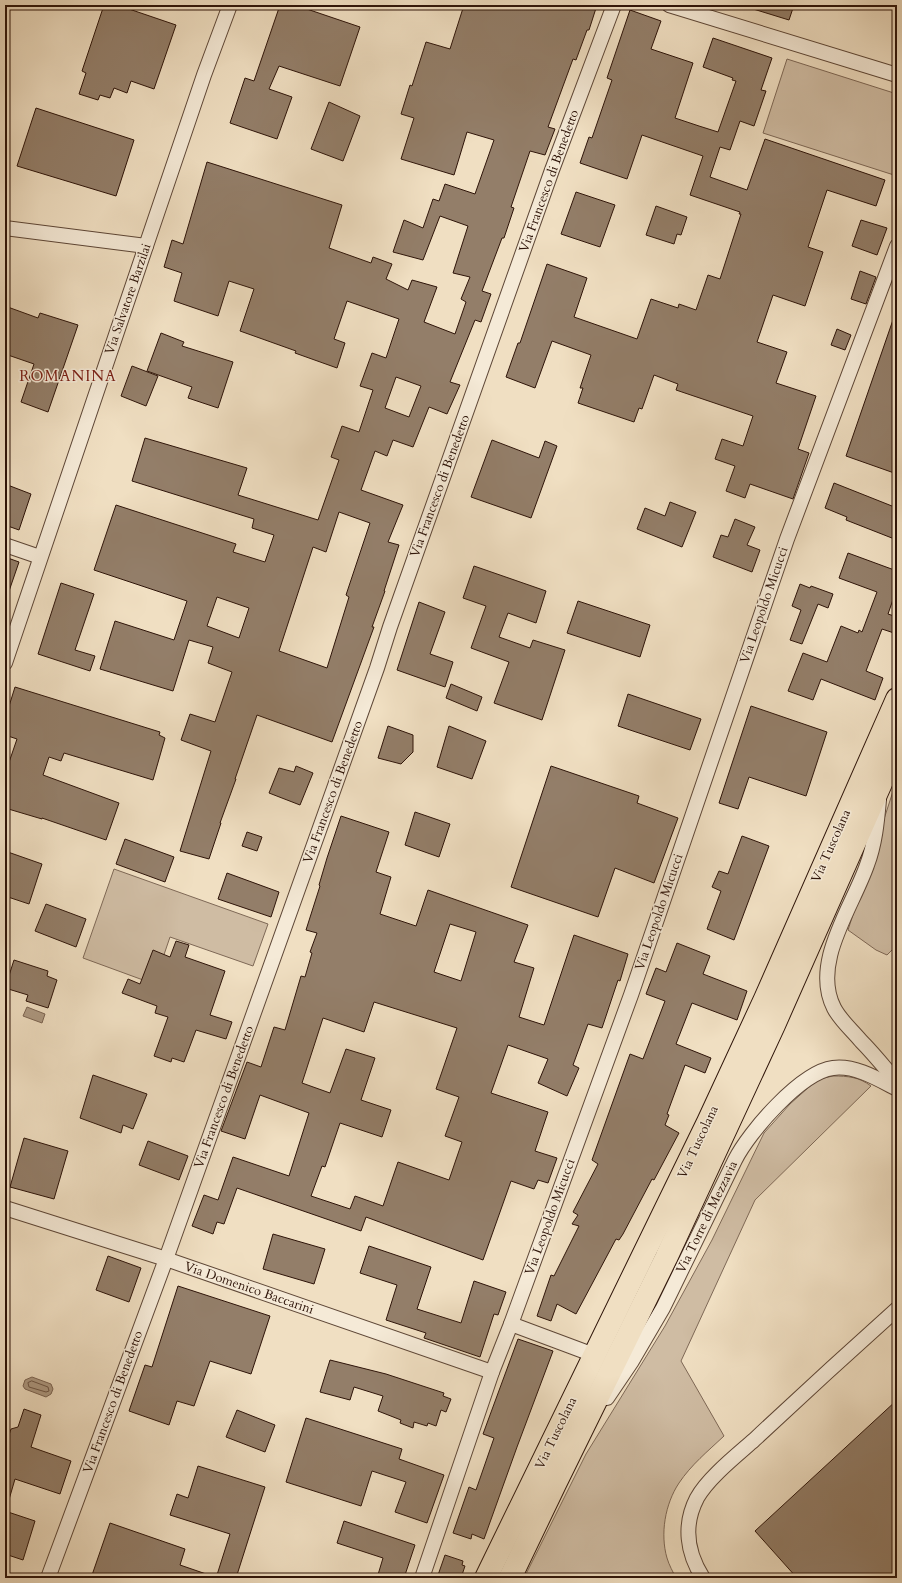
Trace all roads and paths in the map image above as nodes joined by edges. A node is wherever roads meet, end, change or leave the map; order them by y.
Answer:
1 (230, 5) edge
2 (614, 5) edge
3 (669, 5) edge
4 (897, 76) edge
5 (9, 229) edge
6 (146, 246) junction
7 (897, 246) edge
8 (5, 545) edge
9 (40, 557) junction
10 (9, 642) edge
11 (5, 663) edge
12 (897, 699) edge
13 (897, 747) edge
14 (880, 787) junction
15 (897, 1082) edge
16 (897, 1089) edge
17 (5, 1208) edge
18 (166, 1259) junction
19 (897, 1309) edge
20 (511, 1324) junction
21 (594, 1355) junction
22 (492, 1372) junction
23 (571, 1450) junction
24 (48, 1578) edge
25 (422, 1578) edge
26 (486, 1578) edge
27 (510, 1578) edge
28 (703, 1578) edge

1 - 6 street, Via Salvatore Barzilai
2 - 18 street, Via Francesco di Benedetto
3 - 4 street
5 - 6 street
6 - 9 street, Via Salvatore Barzilai
7 - 20 street, Via Leopoldo Micucci
8 - 9 street
9 - 10 street, Via Salvatore Barzilai
10 - 11 street, Via Salvatore Barzilai
12 - 21 main road, Via Tuscolana
13 - 14 main road, Via Tuscolana
14 - 15 street
14 - 23 main road, Via Tuscolana
16 - 23 street, Via Torre di Mezzavia
17 - 18 street, Via Domenico Baccarini
18 - 22 street, Via Domenico Baccarini
18 - 24 street, Via Francesco di Benedetto
19 - 28 street
20 - 21 street
20 - 22 street, Via Leopoldo Micucci
21 - 26 main road, Via Tuscolana
22 - 25 street, Via Leopoldo Micucci
23 - 27 main road, Via Tuscolana

